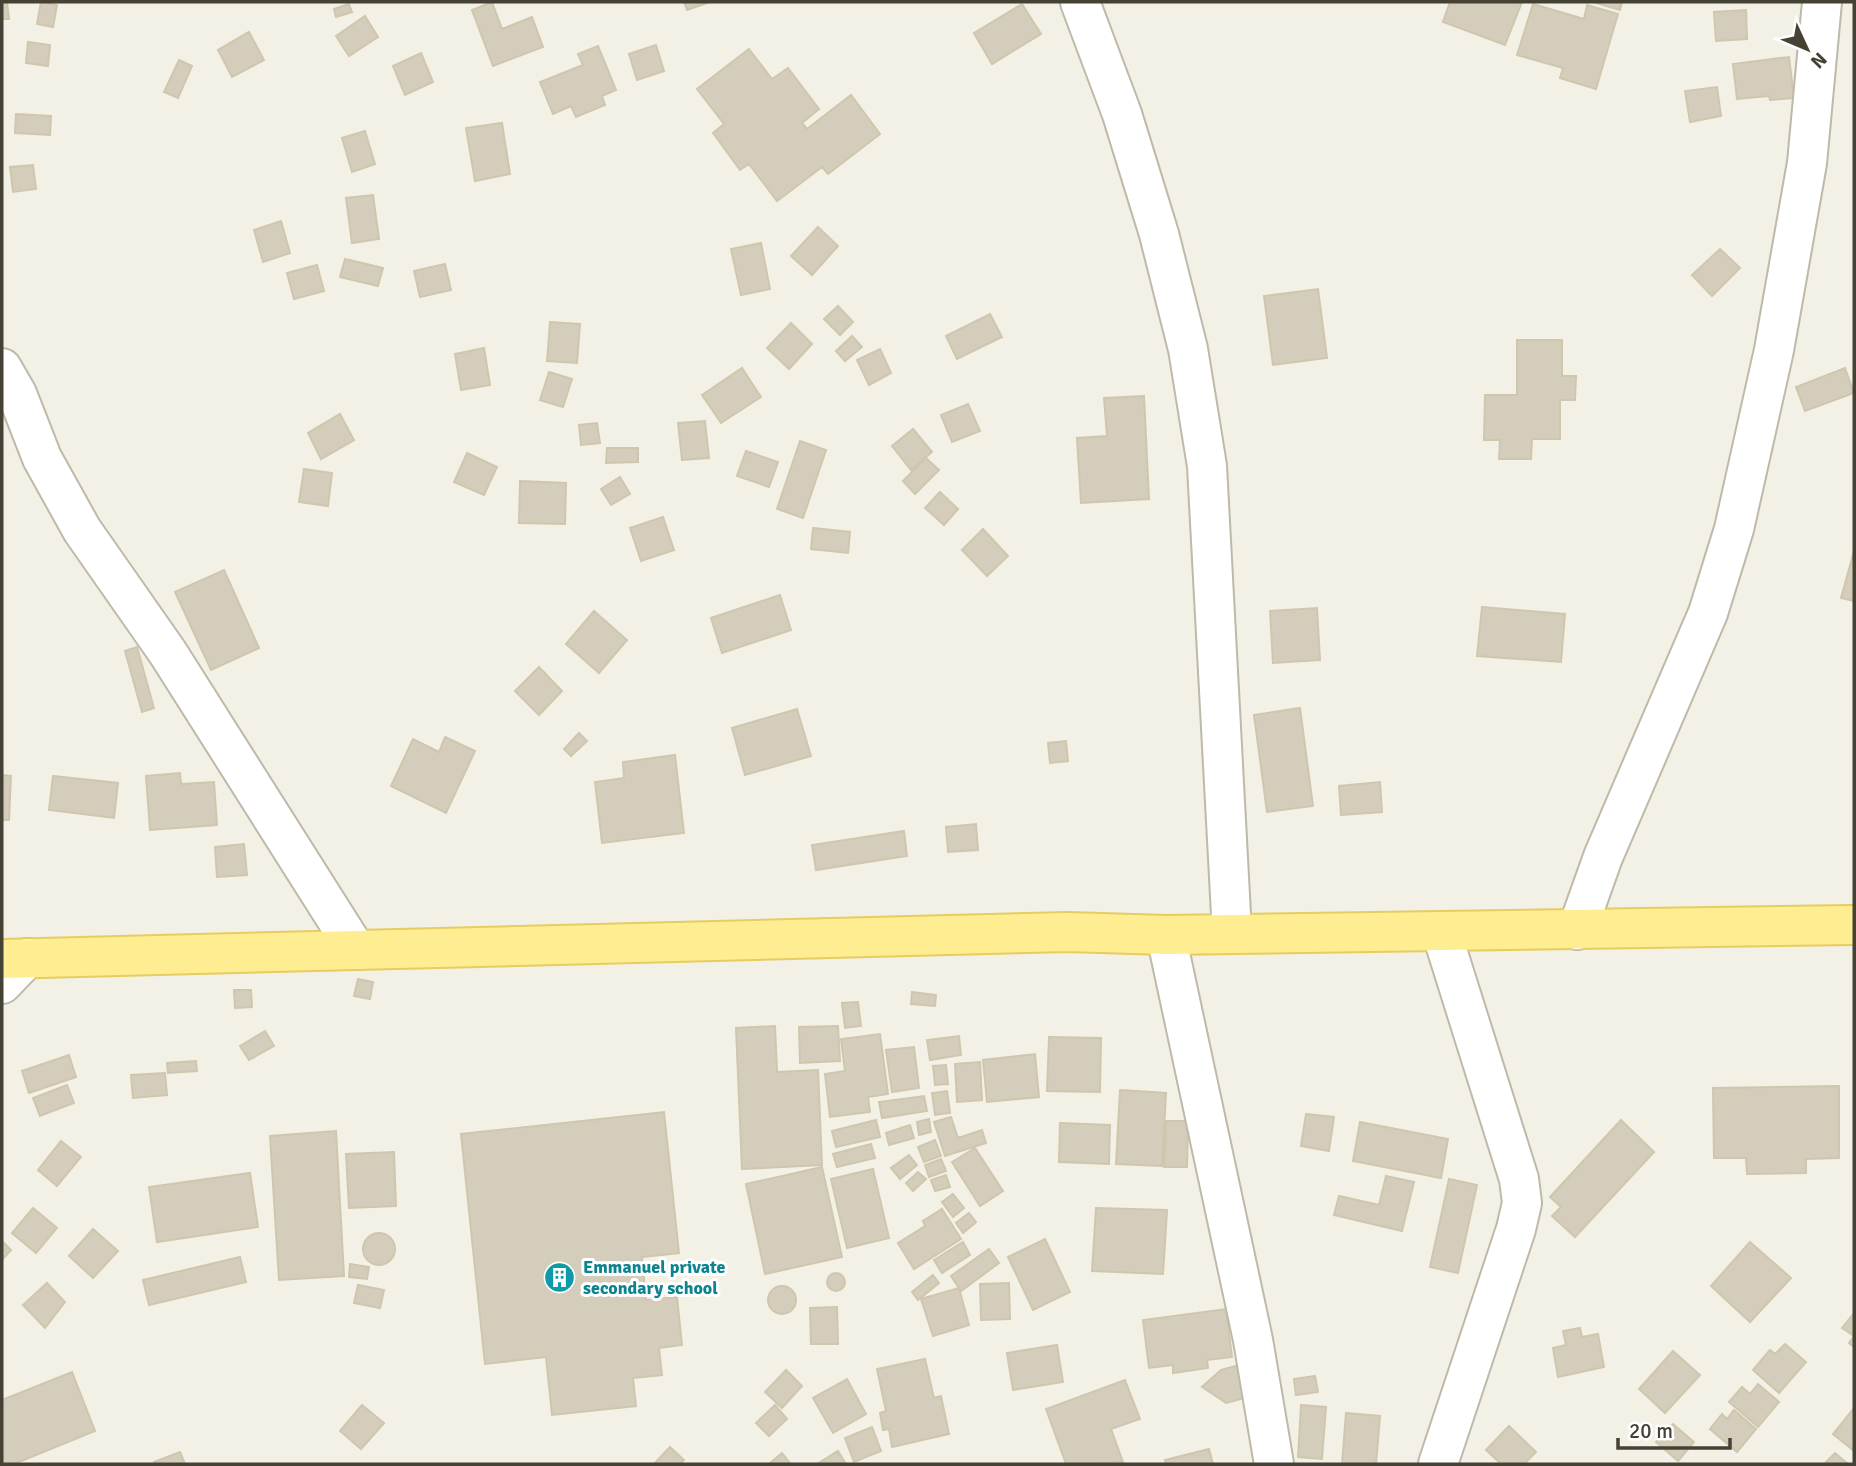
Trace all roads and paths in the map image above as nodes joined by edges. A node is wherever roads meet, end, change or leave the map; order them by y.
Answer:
1 (1080, 2) edge
2 (1822, 2) edge
3 (2, 368) edge
4 (1854, 925) edge
5 (1577, 930) junction
6 (1441, 931) junction
7 (1232, 933) junction
8 (1166, 935) junction
9 (356, 950) junction
10 (10, 967) edge
11 (1274, 1464) edge
12 (1438, 1464) edge

1 - 7 street
2 - 5 street
3 - 9 street
4 - 5 main road
5 - 6 main road
6 - 7 main road
6 - 12 street
7 - 8 main road
8 - 9 main road
8 - 11 street
9 - 10 main road

